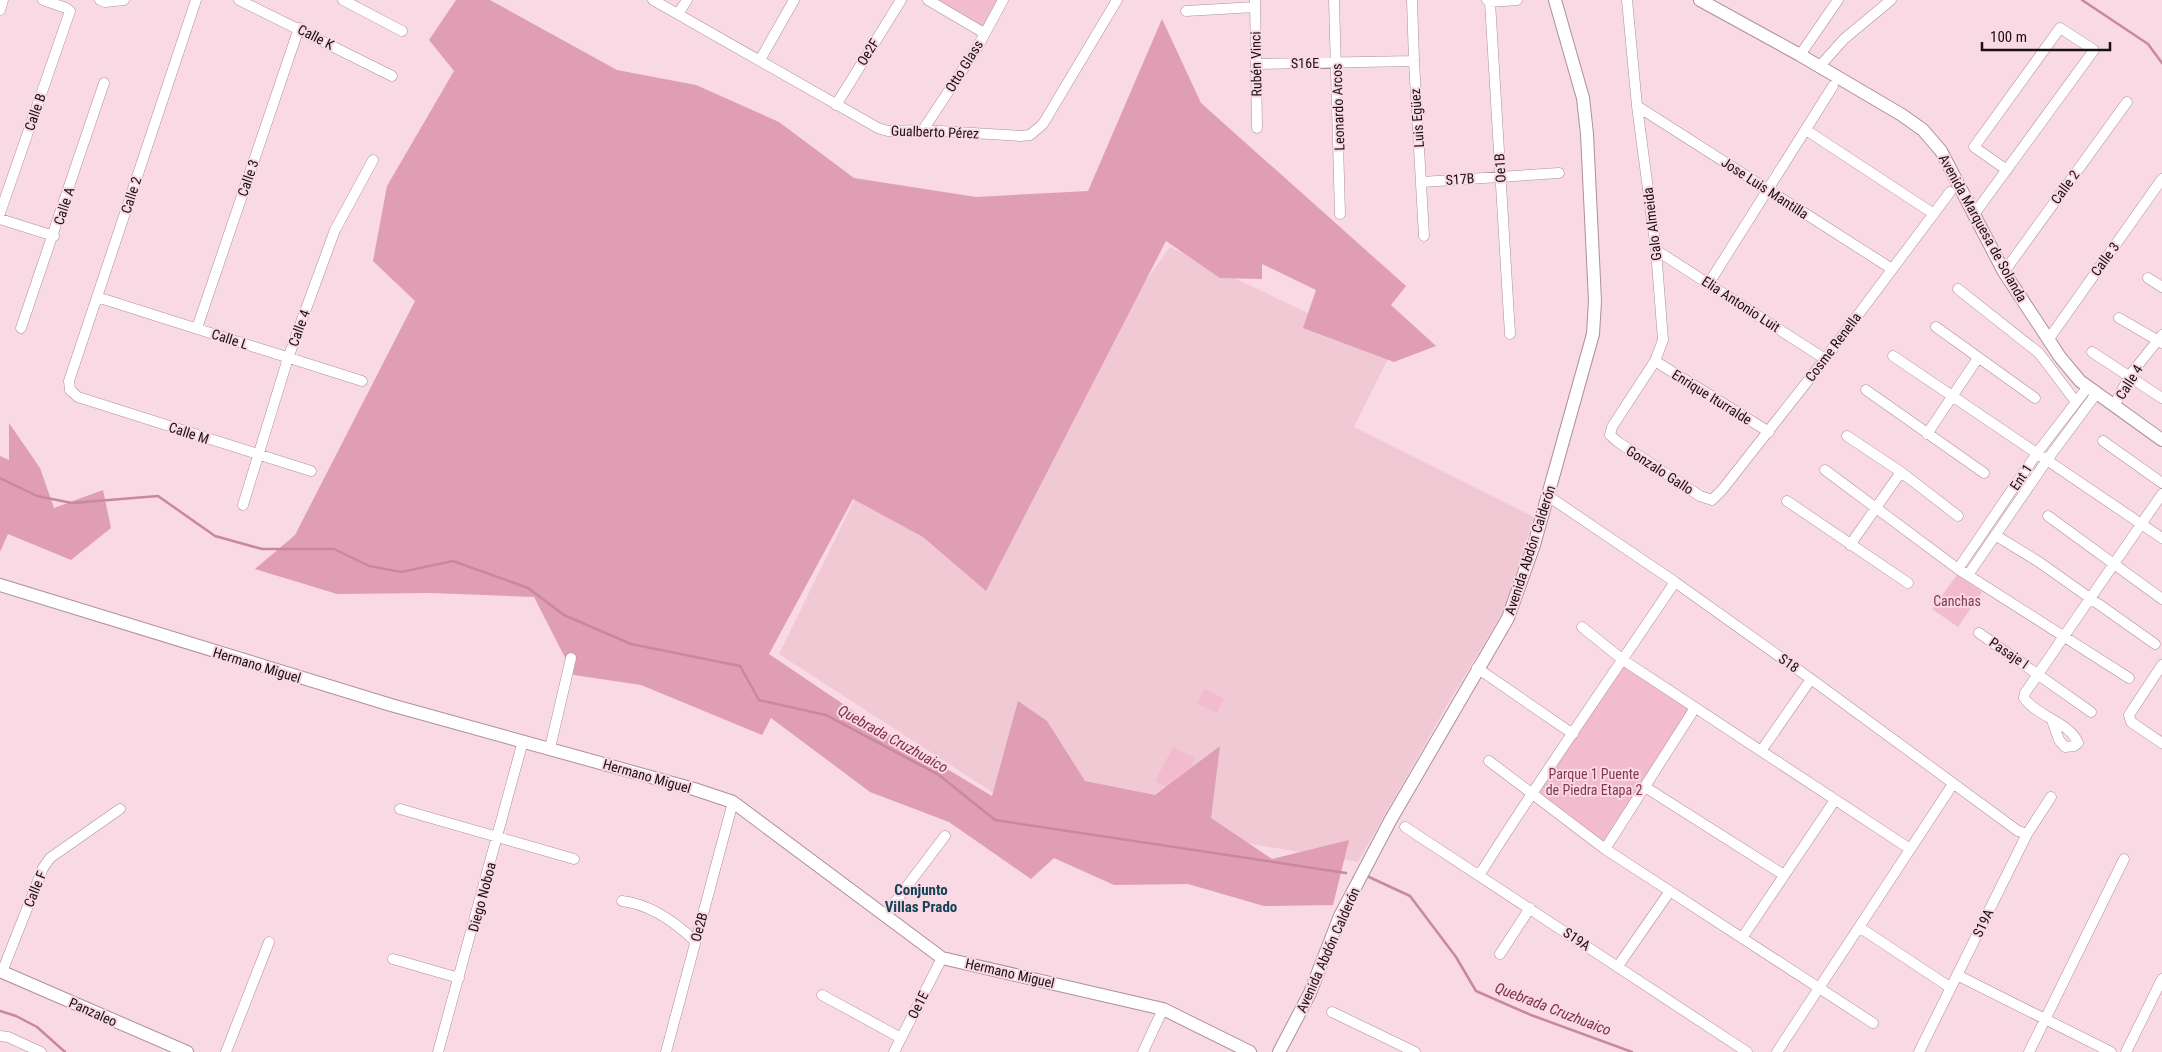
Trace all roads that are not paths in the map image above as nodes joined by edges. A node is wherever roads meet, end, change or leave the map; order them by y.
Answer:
1 (3, 0) edge
2 (43, 0) edge
3 (100, 0) edge
4 (124, 0) edge
5 (196, 0) edge
6 (239, 0) edge
7 (343, 0) edge
8 (653, 0) edge
9 (687, 0) edge
10 (794, 0) edge
11 (901, 0) edge
12 (928, 0) edge
13 (1003, 0) edge
14 (1117, 0) edge
15 (1334, 0) edge
16 (1412, 0) edge
17 (1517, 0) edge
18 (1555, 0) edge
19 (1627, 0) edge
20 (1838, 0) edge
21 (1891, 0) edge
22 (1489, 1) edge
23 (1703, 1) edge
24 (1255, 3) edge
25 (0, 10) edge
26 (1186, 11) dead end
27 (678, 14) junction
28 (299, 28) junction
29 (402, 31) dead end
30 (984, 33) junction
31 (1800, 55) junction
32 (760, 60) junction
33 (1414, 61) junction
34 (1336, 63) junction
35 (1257, 64) junction
36 (1819, 67) junction
37 (392, 76) dead end
38 (104, 83) dead end
39 (1832, 86) dead end
40 (2127, 102) dead end
41 (836, 105) junction
42 (1637, 106) junction
43 (1258, 128) dead end
44 (923, 130) junction
45 (1806, 130) junction
46 (373, 160) dead end
47 (2007, 170) junction
48 (1559, 173) dead end
49 (1500, 177) junction
50 (2162, 179) edge
51 (1422, 182) junction
52 (1767, 189) junction
53 (1950, 192) dead end
54 (0, 213) edge
55 (1975, 213) junction
56 (1340, 214) dead end
57 (1934, 214) junction
58 (0, 219) edge
59 (54, 236) junction
60 (1424, 236) dead end
61 (1656, 250) junction
62 (1892, 269) junction
63 (2004, 272) junction
64 (2148, 278) dead end
65 (1709, 283) junction
66 (2162, 288) edge
67 (1958, 289) dead end
68 (97, 297) junction
69 (2119, 318) dead end
70 (21, 328) dead end
71 (196, 328) junction
72 (1936, 328) dead end
73 (1510, 334) dead end
74 (2161, 339) edge
75 (2048, 340) junction
76 (2092, 352) dead end
77 (1893, 356) dead end
78 (288, 358) junction
79 (1978, 358) junction
80 (1825, 360) junction
81 (1655, 361) junction
82 (2130, 376) junction
83 (362, 381) dead end
84 (70, 390) joint
85 (1866, 390) dead end
86 (2092, 391) junction
87 (1952, 396) junction
88 (2035, 398) dead end
89 (2162, 398) edge
90 (2076, 402) junction
91 (2114, 406) junction
92 (1769, 432) junction
93 (1610, 434) joint
94 (1927, 434) junction
95 (1847, 436) dead end
96 (2162, 440) edge
97 (2103, 441) dead end
98 (2037, 454) junction
99 (260, 455) junction
100 (2047, 460) junction
101 (1825, 470) dead end
102 (311, 471) dead end
103 (1901, 472) junction
104 (1984, 473) dead end
105 (2162, 483) edge
106 (2162, 494) edge
107 (1548, 496) junction
108 (1712, 500) joint
109 (1787, 501) dead end
110 (243, 505) dead end
111 (1876, 507) junction
112 (1958, 516) dead end
113 (2048, 516) dead end
114 (2142, 524) junction
115 (1995, 535) junction
116 (2162, 538) edge
117 (1850, 545) junction
118 (2114, 562) junction
119 (1958, 568) junction
120 (1968, 575) junction
121 (1675, 582) junction
122 (1908, 583) dead end
123 (0, 585) edge
124 (2089, 598) junction
125 (2162, 598) edge
126 (1582, 627) dead end
127 (1979, 633) dead end
128 (2063, 636) junction
129 (2155, 644) dead end
130 (571, 658) dead end
131 (1622, 660) junction
132 (2162, 665) edge
133 (1478, 668) junction
134 (2038, 673) junction
135 (2129, 678) dead end
136 (1811, 679) junction
137 (1696, 708) junction
138 (2091, 712) dead end
139 (2052, 720) dead end
140 (1573, 734) junction
141 (523, 741) junction
142 (2162, 743) edge
143 (550, 748) junction
144 (1761, 751) junction
145 (1489, 761) dead end
146 (1953, 784) junction
147 (1645, 787) junction
148 (1530, 794) junction
149 (2051, 796) dead end
150 (1835, 800) junction
151 (733, 802) junction
152 (120, 809) dead end
153 (400, 809) dead end
154 (1405, 827) dead end
155 (2027, 834) junction
156 (945, 836) dead end
157 (498, 837) junction
158 (1605, 849) junction
159 (1910, 849) junction
160 (574, 858) dead end
161 (2124, 859) dead end
162 (1480, 874) junction
163 (1784, 875) junction
164 (1670, 891) junction
165 (622, 901) dead end
166 (1530, 908) junction
167 (886, 915) junction
168 (1859, 927) junction
169 (1742, 938) junction
170 (695, 941) junction
171 (268, 942) dead end
172 (1500, 954) dead end
173 (942, 958) junction
174 (393, 959) dead end
175 (1618, 966) junction
176 (1, 972) edge
177 (1957, 975) junction
178 (459, 978) junction
179 (2162, 978) edge
180 (1819, 988) junction
181 (1951, 988) junction
182 (822, 995) dead end
183 (1164, 1009) junction
184 (1332, 1012) dead end
185 (2046, 1020) junction
186 (1873, 1023) dead end
187 (0, 1036) edge
188 (902, 1038) junction
189 (41, 1052) edge
190 (187, 1052) edge
191 (226, 1052) edge
192 (438, 1052) edge
193 (666, 1052) edge
194 (894, 1052) edge
195 (1143, 1052) edge
196 (1250, 1052) edge
197 (1279, 1052) edge
198 (1415, 1052) edge
199 (1747, 1052) edge
200 (1777, 1052) edge
201 (1919, 1052) edge
202 (2029, 1052) edge
203 (2111, 1052) edge
204 (2126, 1052) edge

1 - 25 street
2 - 54 street, Calle B
3 - 4 street
5 - 68 street, Calle 2
6 - 28 street, Calle K
7 - 29 street
8 - 27 street, Gualberto Pérez
9 - 27 street
10 - 32 street
11 - 41 street, Oe2F
12 - 30 street
13 - 30 street, Otto Glass
14 - 44 street, Gualberto Pérez
15 - 34 street, Leonardo Arcos
16 - 33 street, Luis Egüez
17 - 22 street
18 - 107 street, Avenida Abdón Calderón
19 - 42 street, Galo Almeida
20 - 31 street
21 - 36 street
22 - 49 street, Oe1B
23 - 31 street, Avenida Marquesa de Solanda
24 - 26 street
24 - 35 street, Rubén Vinci
27 - 32 street, Gualberto Pérez
28 - 37 street, Calle K
28 - 71 street, Calle 3
30 - 44 street, Otto Glass
31 - 36 street, Avenida Marquesa de Solanda
32 - 41 street, Gualberto Pérez
33 - 34 street, S16E
33 - 51 street, Luis Egüez
34 - 35 street, S16E
34 - 56 street, Leonardo Arcos
35 - 43 street, Rubén Vinci
36 - 55 street, Avenida Marquesa de Solanda
38 - 59 street, Calle A
39 - 45 street
40 - 63 street, Calle 2
41 - 44 street, Gualberto Pérez
42 - 52 street, Jose Luis Mantilla
42 - 61 street, Galo Almeida
45 - 52 street
45 - 57 street
46 - 78 street, Calle 4
47 - 47 street
47 - 55 street
48 - 49 street, S17B
49 - 51 street, S17B
49 - 73 street, Oe1B
50 - 75 street, Calle 3
51 - 60 street, Luis Egüez
52 - 62 street, Jose Luis Mantilla
52 - 65 street
53 - 57 street, Cosme Renella
55 - 63 street, Avenida Marquesa de Solanda
57 - 62 street, Cosme Renella
58 - 59 street
59 - 70 street, Calle A
61 - 65 street, Elia Antonio Luit
61 - 81 street, Galo Almeida
62 - 80 street, Cosme Renella
63 - 75 street, Avenida Marquesa de Solanda
64 - 66 street
65 - 80 street, Elia Antonio Luit
67 - 90 street
68 - 71 street, Calle L
68 - 84 street, Calle 2
69 - 74 street
71 - 78 street, Calle L
72 - 79 street
74 - 82 street, Calle 4
75 - 86 street, Avenida Marquesa de Solanda
76 - 82 street
77 - 87 street
78 - 83 street, Calle L
78 - 99 street, Calle 4
79 - 87 street
79 - 88 street
80 - 92 street, Cosme Renella
81 - 92 street, Enrique Iturralde
81 - 93 street, Galo Almeida
82 - 89 street
82 - 91 street, Calle 4
84 - 99 street, Calle M
85 - 94 street
86 - 90 street, Ent 1
86 - 91 street, Avenida Marquesa de Solanda
86 - 100 street, Ent 1
87 - 94 street
87 - 98 street
90 - 98 street, Ent 1
91 - 96 street, Avenida Marquesa de Solanda
92 - 108 street, Cosme Renella
93 - 108 street, Gonzalo Gallo
94 - 104 street
95 - 103 street
97 - 105 street
98 - 100 street
98 - 119 street, Ent 1
99 - 102 street, Calle M
99 - 110 street, Calle 4
100 - 114 street
100 - 115 street, Ent 1
101 - 111 street
103 - 111 street
103 - 112 street
106 - 114 street
107 - 121 street, S18
107 - 133 street, Avenida Abdón Calderón
109 - 117 street
111 - 117 street
111 - 119 street
113 - 118 street
114 - 116 street
114 - 118 street
115 - 120 street, Ent 1
115 - 124 street
117 - 122 street
118 - 124 street
118 - 125 street
119 - 120 street
120 - 128 street
121 - 131 street
121 - 136 street, S18
123 - 141 street, Hermano Miguel
124 - 128 street
124 - 129 street
126 - 131 street
127 - 134 street, Pasaje I
128 - 134 street
128 - 135 street
130 - 143 street
131 - 137 street
131 - 140 street
132 - 142 street
133 - 140 street
133 - 197 street, Avenida Abdón Calderón
134 - 138 street, Pasaje I
134 - 139 street
136 - 144 street
136 - 146 street, S18
137 - 144 street
137 - 147 street
140 - 148 street
141 - 143 street, Hermano Miguel
141 - 157 street, Diego Noboa
143 - 151 street, Hermano Miguel
144 - 150 street
145 - 148 street
146 - 155 street, S18
146 - 159 street
147 - 158 street
147 - 163 street
148 - 158 street
148 - 162 street
149 - 155 street, S19A
150 - 159 street
150 - 163 street
151 - 167 street, Hermano Miguel
151 - 170 street, Oe2B
152 - 176 street, Calle F
153 - 157 street
154 - 162 street, S19A
155 - 177 street, S19A
156 - 167 street
157 - 160 street
157 - 178 street, Diego Noboa
158 - 164 street
159 - 168 street
161 - 185 street
162 - 166 street, S19A
163 - 169 street
164 - 169 street
164 - 175 street
165 - 170 street
166 - 172 street
166 - 175 street, S19A
167 - 173 street, Hermano Miguel
168 - 180 street
168 - 181 street
169 - 180 street
170 - 193 street, Oe2B
171 - 191 street
173 - 183 street, Hermano Miguel
173 - 188 street, Oe1E
174 - 178 street
175 - 199 street, S19A
176 - 190 street, Panzaleo
177 - 181 street, S19A
177 - 185 street
178 - 192 street, Diego Noboa
179 - 204 street
180 - 186 street
180 - 200 street
181 - 201 street, S19A
182 - 188 street
183 - 195 street
183 - 196 street, Hermano Miguel
184 - 198 street
185 - 202 street
185 - 203 street
187 - 189 street
188 - 194 street, Oe1E

